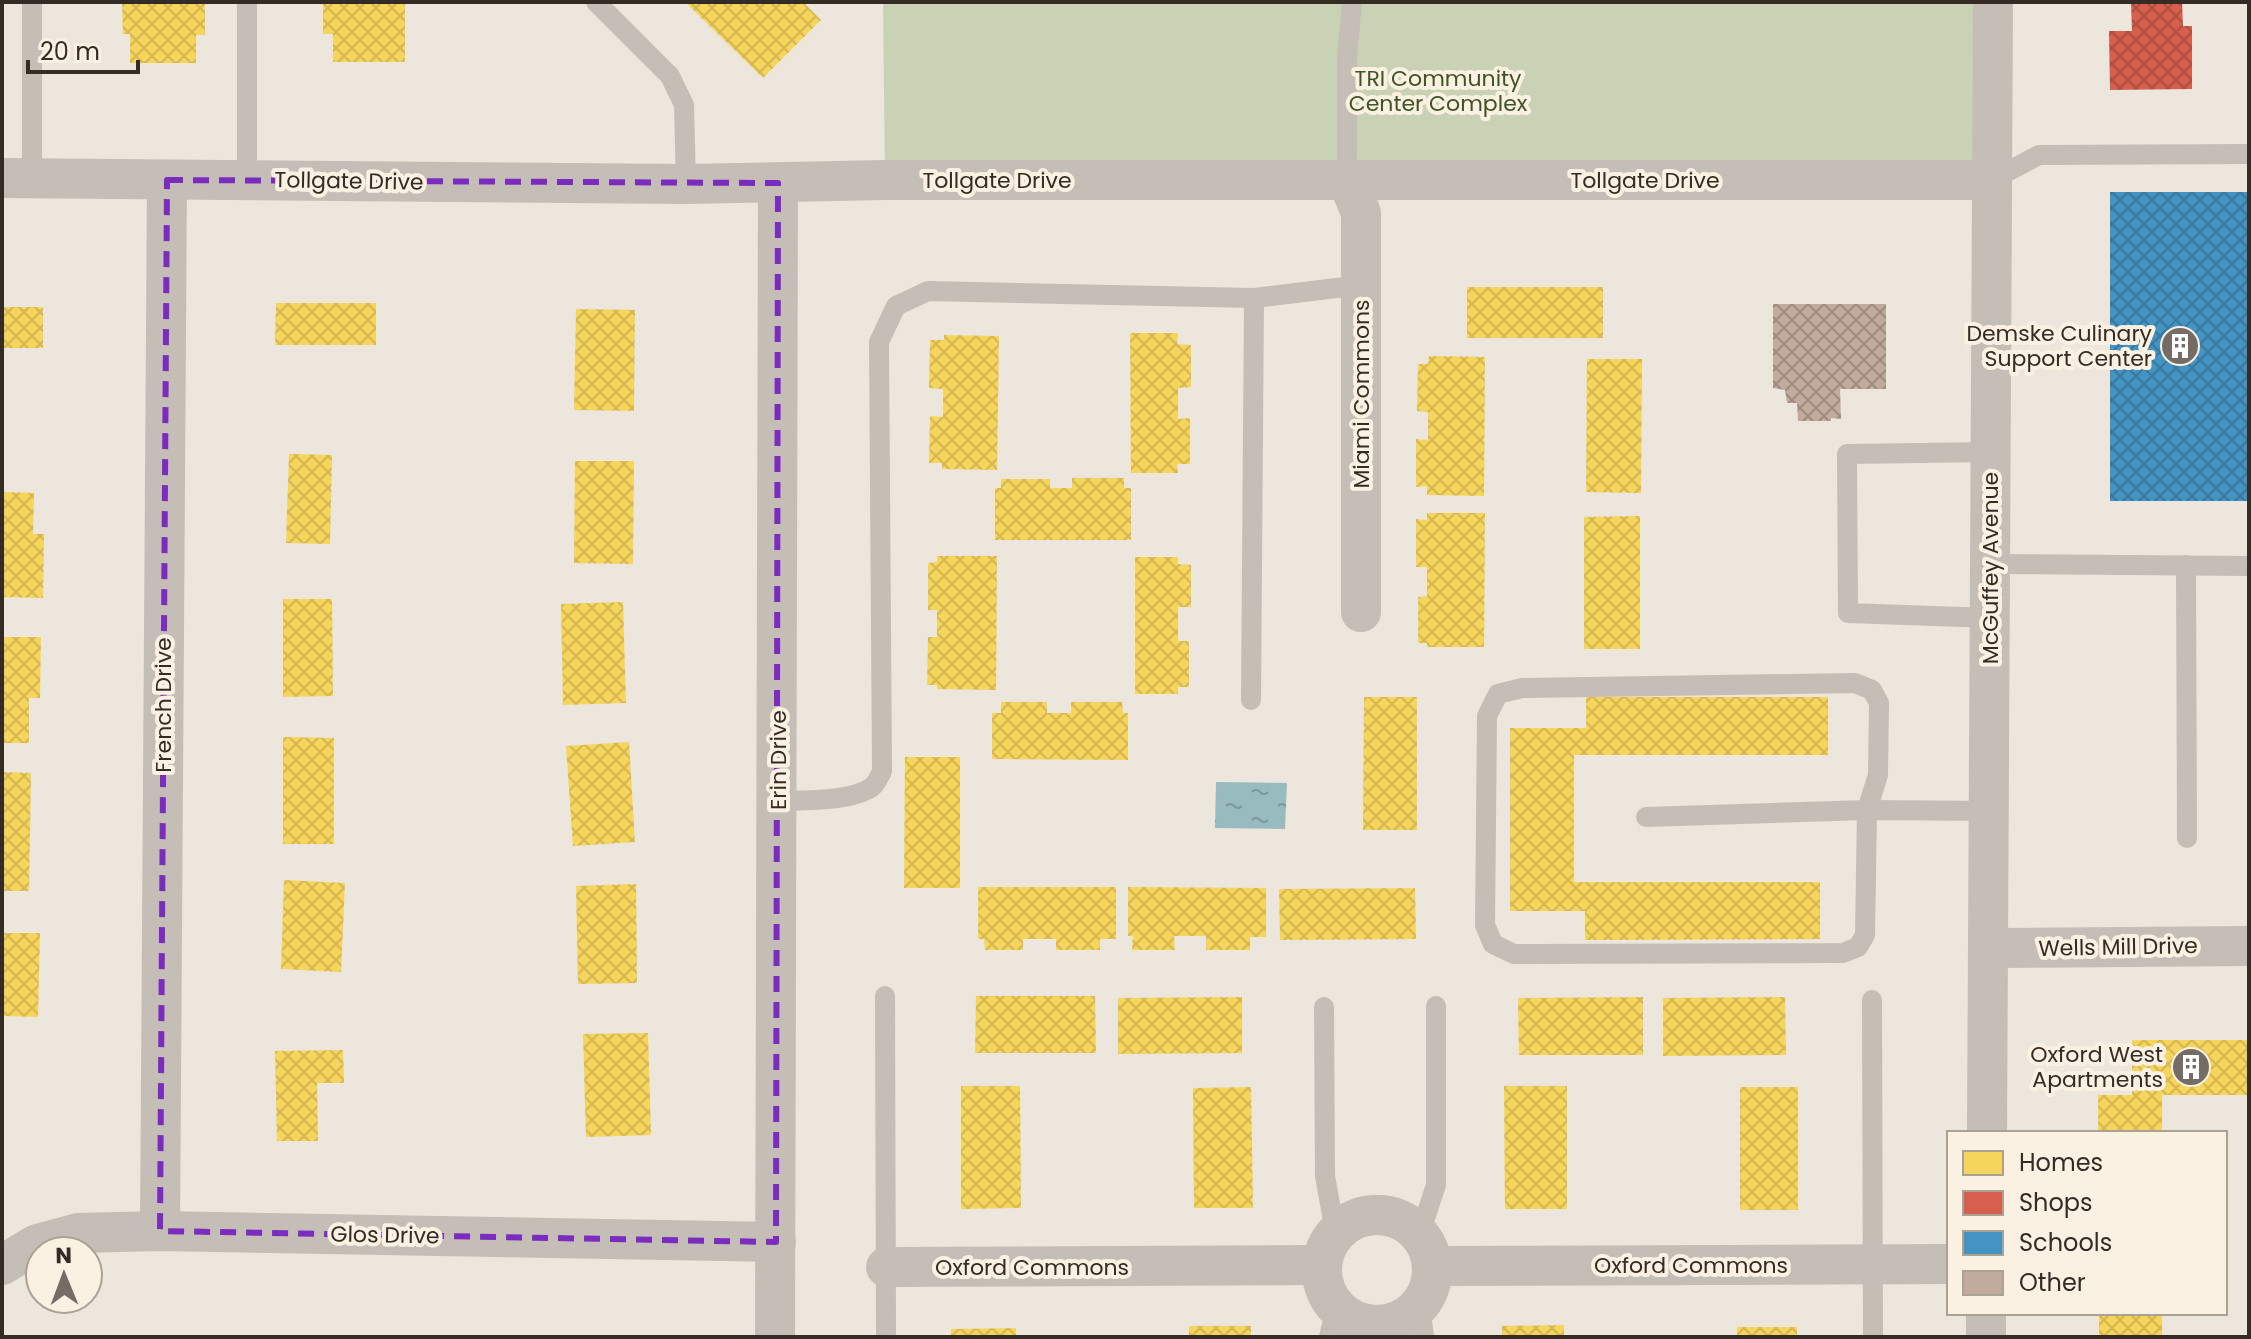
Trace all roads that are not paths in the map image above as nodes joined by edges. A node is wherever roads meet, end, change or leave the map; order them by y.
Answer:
1 (32, 2) edge
2 (247, 2) edge
3 (596, 2) edge
4 (1352, 2) edge
5 (1993, 2) edge
6 (2249, 154) edge
7 (17, 178) edge
8 (1347, 179) junction
9 (167, 180) junction
10 (247, 180) junction
11 (1992, 180) junction
12 (778, 183) junction
13 (686, 184) junction
14 (1361, 285) junction
15 (1254, 298) junction
16 (1991, 452) junction
17 (1990, 564) junction
18 (2186, 565) junction
19 (2249, 566) edge
20 (1361, 612) dead end
21 (1990, 618) junction
22 (1251, 700) dead end
23 (778, 801) junction
24 (1867, 810) junction
25 (1989, 811) junction
26 (1646, 817) dead end
27 (2187, 838) dead end
28 (2249, 946) edge
29 (1988, 948) junction
30 (885, 996) dead end
31 (1872, 1000) dead end
32 (1436, 1006) dead end
33 (1324, 1007) dead end
34 (1987, 1131) edge
35 (160, 1231) junction
36 (776, 1242) junction
37 (1329, 1249) junction
38 (1426, 1250) junction
39 (1947, 1264) edge
40 (2, 1265) edge
41 (1872, 1265) junction
42 (886, 1267) junction
43 (1986, 1315) edge
44 (1422, 1321) edge
45 (1332, 1323) edge
46 (775, 1337) edge
47 (886, 1337) edge
48 (1873, 1337) edge
49 (1986, 1337) edge

1 - 7 lane
2 - 10 lane
3 - 13 lane
4 - 8 lane
5 - 11 street, McGuffey Avenue
6 - 11 lane
7 - 9 street, Tollgate Drive
8 - 11 street, Tollgate Drive
8 - 12 street, Tollgate Drive
8 - 14 street, Miami Commons
9 - 10 street, Tollgate Drive
9 - 35 street, French Drive
10 - 13 street, Tollgate Drive
11 - 16 street, McGuffey Avenue
12 - 13 street, Tollgate Drive
12 - 23 street, Erin Drive
14 - 15 lane
14 - 20 street, Miami Commons
15 - 22 lane
15 - 23 lane
16 - 17 street, McGuffey Avenue
16 - 21 lane
17 - 18 lane
17 - 21 street, McGuffey Avenue
18 - 19 lane
18 - 27 lane
21 - 25 street, McGuffey Avenue
23 - 36 street, Erin Drive
24 - 24 lane
24 - 25 lane
24 - 26 lane
25 - 29 street, McGuffey Avenue
28 - 29 street, Wells Mill Drive
29 - 34 street, McGuffey Avenue
30 - 42 lane
31 - 41 lane
32 - 38 lane
33 - 37 lane
35 - 36 street, Glos Drive
35 - 40 street, Glos Drive
36 - 46 street, Erin Drive
37 - 38 street, Oxford Commons
37 - 42 street, Oxford Commons
37 - 45 street
38 - 41 street, Oxford Commons
38 - 44 street
39 - 41 street, Oxford Commons
41 - 48 lane
42 - 47 lane
43 - 49 street
44 - 45 street

